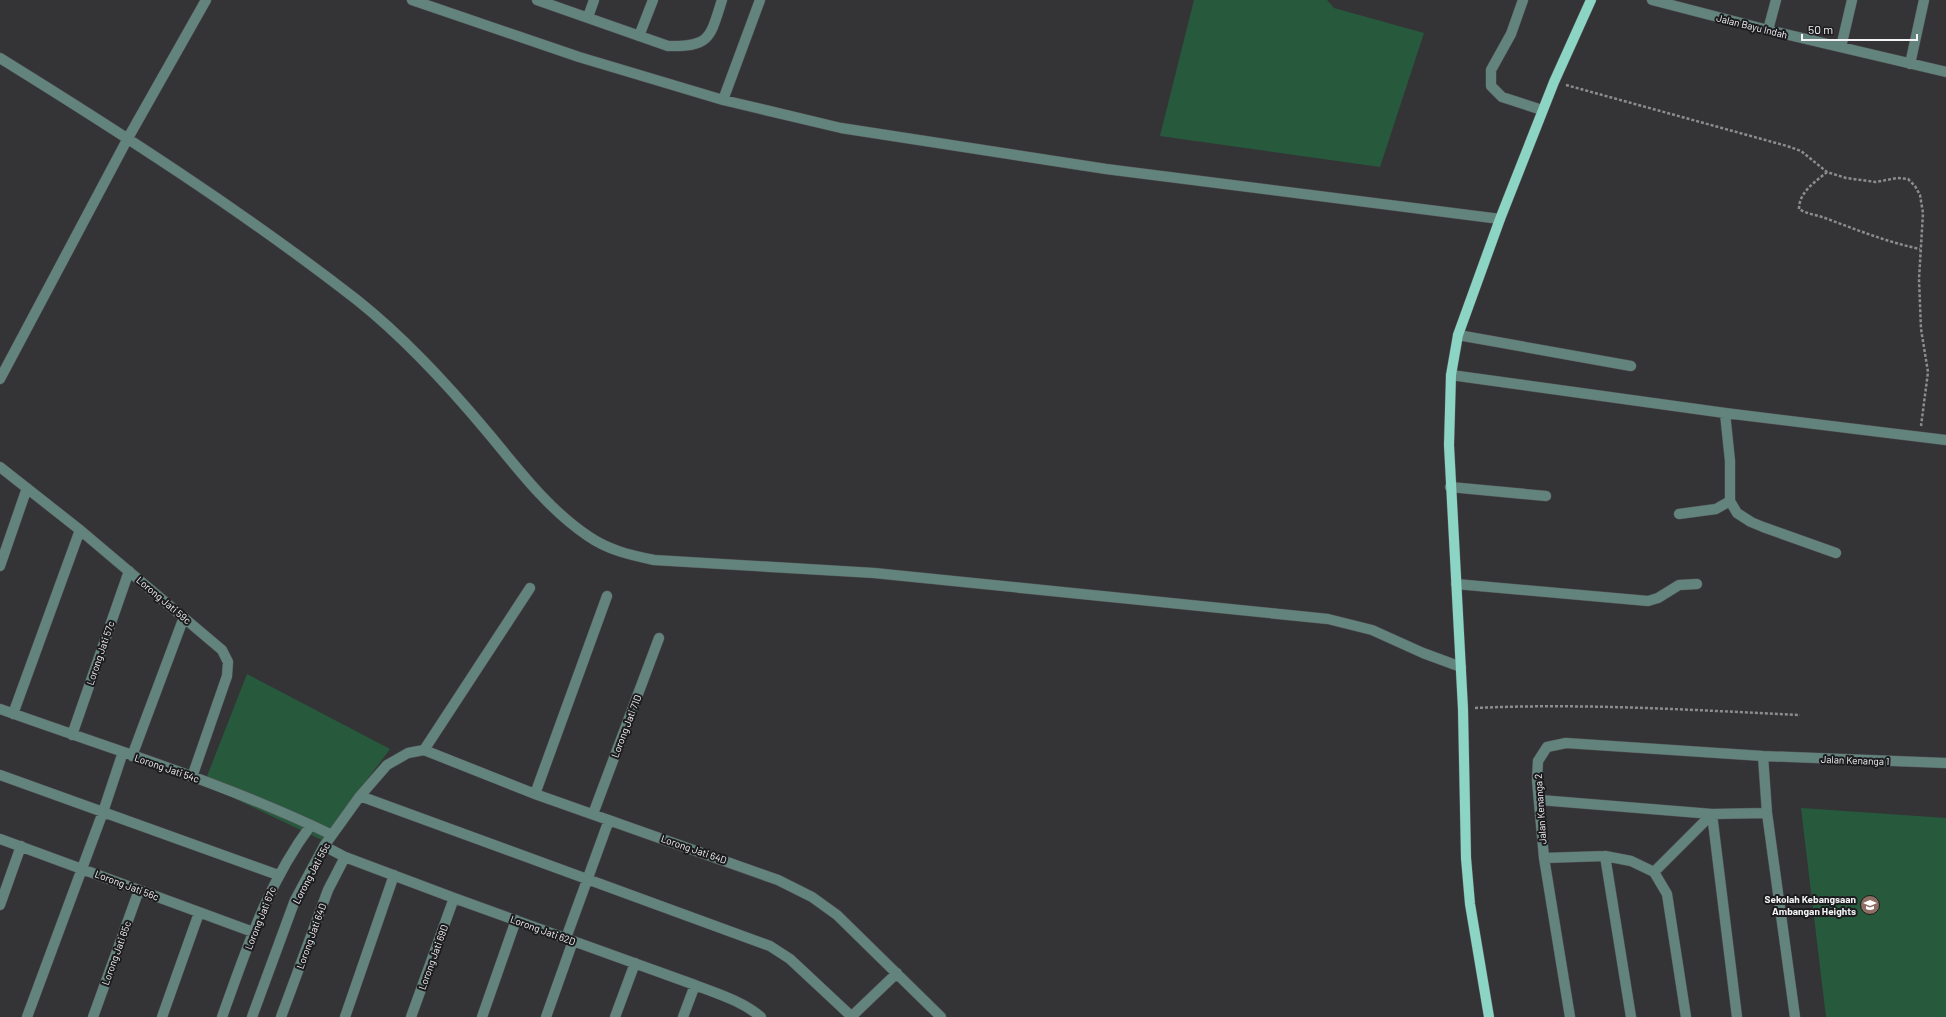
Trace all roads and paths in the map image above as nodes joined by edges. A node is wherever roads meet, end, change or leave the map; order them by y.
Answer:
1 (206, 0) edge
2 (412, 0) edge
3 (537, 0) edge
4 (594, 0) edge
5 (653, 0) edge
6 (722, 0) edge
7 (760, 0) edge
8 (1523, 0) edge
9 (1591, 0) edge
10 (1652, 0) edge
11 (1776, 0) edge
12 (1852, 0) edge
13 (1924, 0) edge
14 (1665, 2) edge
15 (588, 17) junction
16 (1768, 30) junction
17 (640, 36) junction
18 (1841, 47) junction
19 (0, 58) edge
20 (1910, 64) junction
21 (1946, 72) edge
22 (1554, 82) junction
23 (723, 100) junction
24 (1542, 110) junction
25 (128, 138) junction
26 (1827, 172) junction
27 (1500, 219) junction
28 (1920, 248) junction
29 (1458, 335) junction
30 (1631, 366) dead end
31 (1451, 375) junction
32 (0, 379) edge
33 (1725, 413) junction
34 (1919, 437) junction
35 (1946, 440) edge
36 (0, 467) edge
37 (1450, 487) junction
38 (27, 488) junction
39 (1546, 496) dead end
40 (1730, 501) junction
41 (1678, 514) dead end
42 (80, 530) junction
43 (1836, 552) dead end
44 (0, 566) edge
45 (129, 570) junction
46 (1456, 584) junction
47 (1697, 584) dead end
48 (530, 588) dead end
49 (607, 596) dead end
50 (184, 616) junction
51 (659, 638) dead end
52 (1461, 666) junction
53 (0, 709) edge
54 (1463, 709) junction
55 (13, 714) junction
56 (1800, 715) dead end
57 (72, 735) junction
58 (424, 750) junction
59 (127, 754) junction
60 (1763, 756) junction
61 (1946, 763) edge
62 (0, 775) edge
63 (192, 777) junction
64 (535, 794) junction
65 (360, 796) junction
66 (1540, 800) junction
67 (103, 812) junction
68 (1767, 813) junction
69 (593, 814) junction
70 (1712, 814) junction
71 (609, 820) junction
72 (311, 824) junction
73 (332, 835) junction
74 (0, 839) edge
75 (21, 846) junction
76 (324, 846) junction
77 (1606, 856) junction
78 (346, 857) junction
79 (1544, 858) junction
80 (83, 868) junction
81 (1654, 872) junction
82 (278, 875) junction
83 (394, 875) junction
84 (588, 878) junction
85 (139, 890) junction
86 (454, 898) junction
87 (0, 904) edge
88 (199, 913) junction
89 (516, 920) junction
90 (253, 932) junction
91 (570, 940) junction
92 (635, 963) junction
93 (897, 973) junction
94 (695, 985) junction
95 (750, 1013) edge
96 (27, 1017) edge
97 (93, 1017) edge
98 (162, 1017) edge
99 (222, 1017) edge
100 (252, 1017) edge
101 (281, 1017) edge
102 (345, 1017) edge
103 (411, 1017) edge
104 (482, 1017) edge
105 (546, 1017) edge
106 (615, 1017) edge
107 (683, 1017) edge
108 (761, 1017) edge
109 (851, 1017) edge
110 (940, 1017) edge
111 (1489, 1017) edge
112 (1570, 1017) edge
113 (1631, 1017) edge
114 (1686, 1017) edge
115 (1737, 1017) edge
116 (1795, 1017) edge

1 - 25 street
2 - 23 street
3 - 15 street
4 - 15 street
5 - 17 street
6 - 17 street
7 - 23 street
8 - 24 street
9 - 22 main road
10 - 14 street, Jalan Bayu Indah
11 - 16 street
12 - 18 street
13 - 20 street
14 - 16 street, Jalan Bayu Indah
15 - 17 street
16 - 18 street, Jalan Bayu Indah
18 - 20 street, Jalan Bayu Indah
19 - 25 street
20 - 21 street, Jalan Bayu Indah
22 - 24 main road
22 - 26 path
23 - 27 street
24 - 27 main road
25 - 32 street
25 - 52 street
26 - 28 path
26 - 28 path
27 - 29 main road
28 - 34 path
29 - 30 street
29 - 31 main road
31 - 33 street
31 - 37 main road
33 - 34 street
33 - 40 street
34 - 35 street
36 - 38 street, Lorong Jati 59c
37 - 39 street
37 - 46 main road
38 - 42 street, Lorong Jati 59c
38 - 44 street
40 - 41 street
40 - 43 street
42 - 45 street, Lorong Jati 59c
42 - 55 street
45 - 50 street, Lorong Jati 59c
45 - 57 street, Lorong Jati 57c
46 - 47 street
46 - 52 main road
48 - 58 street
49 - 64 street
50 - 59 street
50 - 63 street, Lorong Jati 59c
51 - 69 street, Lorong Jati 71D
52 - 54 main road
53 - 55 street, Lorong Jati 54c
54 - 56 path
54 - 111 main road
55 - 57 street, Lorong Jati 54c
57 - 59 street, Lorong Jati 54c
58 - 64 street, Lorong Jati 64D
58 - 65 street, Lorong Jati 55c
59 - 63 street, Lorong Jati 54c
59 - 67 street
60 - 61 street, Jalan Kenanga 1
60 - 66 street, Jalan Kenanga 2
60 - 68 street
62 - 67 street
63 - 72 street, Lorong Jati 54c
64 - 69 street, Lorong Jati 64D
65 - 73 street, Lorong Jati 55c
65 - 84 street
66 - 70 street
66 - 79 street, Jalan Kenanga 2
67 - 80 street
67 - 82 street
68 - 70 street
68 - 116 street
69 - 71 street, Lorong Jati 64D
70 - 81 street
70 - 115 street
71 - 84 street
71 - 93 street, Lorong Jati 64D
72 - 73 street, Lorong Jati 54c
72 - 82 street, Lorong Jati 67c
73 - 76 street, Lorong Jati 55c
74 - 75 street, Lorong Jati 56c
75 - 80 street, Lorong Jati 56c
75 - 87 street
76 - 78 street, Lorong Jati 62D
76 - 100 street, Lorong Jati 55c
77 - 79 street
77 - 81 street
77 - 113 street
78 - 83 street, Lorong Jati 62D
78 - 101 street, Lorong Jati 64D
79 - 112 street, Jalan Kenanga 2
80 - 85 street, Lorong Jati 56c
80 - 96 street
81 - 114 street
82 - 90 street, Lorong Jati 67c
83 - 86 street, Lorong Jati 62D
83 - 102 street
84 - 91 street
84 - 109 street
85 - 88 street, Lorong Jati 56c
85 - 97 street, Lorong Jati 65c
86 - 89 street, Lorong Jati 62D
86 - 103 street, Lorong Jati 69D
88 - 90 street, Lorong Jati 56c
88 - 98 street
89 - 91 street, Lorong Jati 62D
89 - 104 street
90 - 99 street, Lorong Jati 67c
91 - 92 street, Lorong Jati 62D
91 - 105 street
92 - 94 street, Lorong Jati 62D
92 - 106 street
93 - 109 street
93 - 110 street, Lorong Jati 64D
94 - 95 street, Lorong Jati 62D
94 - 107 street
95 - 108 street, Lorong Jati 62D

